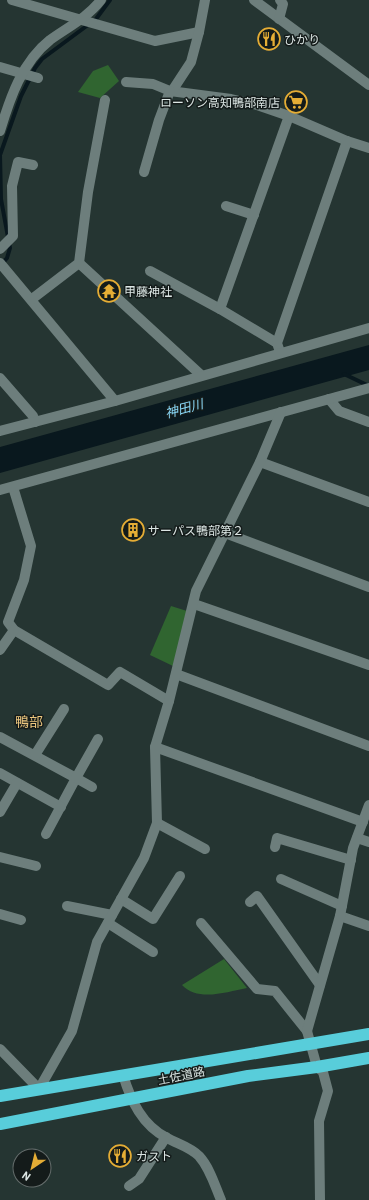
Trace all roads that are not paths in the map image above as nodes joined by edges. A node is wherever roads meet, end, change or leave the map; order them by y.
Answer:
1 (12, 0) edge
2 (100, 0) edge
3 (205, 0) edge
4 (254, 0) edge
5 (280, 0) edge
6 (279, 19) junction
7 (85, 20) junction
8 (199, 32) junction
9 (0, 67) edge
10 (22, 73) junction
11 (38, 78) dead end
12 (126, 82) dead end
13 (369, 85) edge
14 (171, 91) junction
15 (105, 100) dead end
16 (289, 116) junction
17 (0, 131) edge
18 (347, 141) junction
19 (369, 148) edge
20 (33, 165) dead end
21 (144, 172) dead end
22 (226, 206) dead end
23 (254, 215) junction
24 (1, 248) edge
25 (79, 263) junction
26 (2, 266) edge
27 (150, 271) dead end
28 (32, 299) junction
29 (220, 309) junction
30 (369, 328) edge
31 (279, 348) junction
32 (201, 375) junction
33 (0, 378) edge
34 (369, 388) edge
35 (329, 399) junction
36 (115, 401) junction
37 (281, 412) junction
38 (35, 422) junction
39 (369, 422) edge
40 (0, 431) edge
41 (260, 462) junction
42 (13, 487) junction
43 (0, 490) edge
44 (369, 502) edge
45 (225, 533) junction
46 (369, 587) edge
47 (194, 604) junction
48 (14, 630) junction
49 (0, 650) edge
50 (369, 665) edge
51 (176, 674) junction
52 (169, 701) junction
53 (64, 709) dead end
54 (0, 737) edge
55 (98, 738) dead end
56 (369, 746) edge
57 (155, 747) junction
58 (35, 755) junction
59 (0, 773) edge
60 (76, 778) junction
61 (17, 783) junction
62 (92, 787) dead end
63 (369, 805) edge
64 (60, 807) junction
65 (0, 812) edge
66 (362, 822) junction
67 (157, 823) junction
68 (46, 834) dead end
69 (357, 838) junction
70 (369, 842) edge
71 (275, 847) dead end
72 (205, 849) dead end
73 (0, 857) edge
74 (351, 860) junction
75 (36, 866) dead end
76 (180, 876) dead end
77 (281, 879) dead end
78 (121, 899) junction
79 (250, 902) dead end
80 (67, 906) dead end
81 (341, 911) junction
82 (0, 914) edge
83 (110, 919) junction
84 (21, 920) dead end
85 (201, 923) dead end
86 (369, 926) edge
87 (153, 952) dead end
88 (320, 985) junction
89 (307, 1031) junction
90 (369, 1034) edge
91 (311, 1044) junction
92 (1, 1050) edge
93 (369, 1058) edge
94 (317, 1067) junction
95 (123, 1075) junction
96 (39, 1089) junction
97 (0, 1096) edge
98 (130, 1100) junction
99 (0, 1124) edge
100 (166, 1137) junction
101 (129, 1186) dead end
102 (220, 1200) edge
103 (320, 1200) edge

1 - 7 street
2 - 7 street
3 - 8 street
4 - 6 street
5 - 6 street
6 - 13 street
7 - 8 street
7 - 10 street
8 - 14 street
9 - 10 street
10 - 11 street
10 - 17 street
12 - 14 street
14 - 16 street
14 - 21 street
15 - 25 street
16 - 18 street
16 - 23 street
18 - 19 street
18 - 31 street
20 - 24 street
22 - 23 street
23 - 29 street
25 - 28 street
25 - 32 street
26 - 28 street
27 - 29 street
28 - 36 street
29 - 31 street
30 - 31 street
31 - 32 street
32 - 36 street
33 - 38 street
34 - 35 street
35 - 37 street
35 - 39 street
36 - 38 street
37 - 41 street
37 - 42 street
38 - 40 street
41 - 44 street
41 - 45 street
42 - 43 street
42 - 48 street
45 - 46 street
45 - 47 street
47 - 50 street
47 - 51 street
48 - 49 street
48 - 52 street
51 - 52 street
51 - 56 street
52 - 57 street
53 - 58 street
54 - 58 street
55 - 60 street
57 - 66 street
57 - 67 street
58 - 60 street
59 - 61 street
60 - 62 street
60 - 64 street
61 - 64 street
61 - 65 street
63 - 66 street
64 - 68 street
66 - 69 street
67 - 72 street
67 - 78 street
69 - 70 street
69 - 74 street
71 - 74 street
73 - 75 street
74 - 81 street
76 - 78 street
77 - 81 street
78 - 83 street
79 - 88 street
80 - 83 street
81 - 86 street
81 - 88 street
82 - 84 street
83 - 87 street
83 - 96 street
85 - 89 street
88 - 89 street
89 - 91 street
90 - 91 highway, 土佐道路
91 - 94 street
91 - 95 highway, 土佐道路
92 - 96 street
93 - 94 highway, 土佐道路
94 - 98 highway, 土佐道路
94 - 103 street
95 - 96 highway, 土佐道路
95 - 98 street
96 - 97 highway, 土佐道路
98 - 99 highway, 土佐道路
98 - 100 street
100 - 101 street
100 - 102 street

